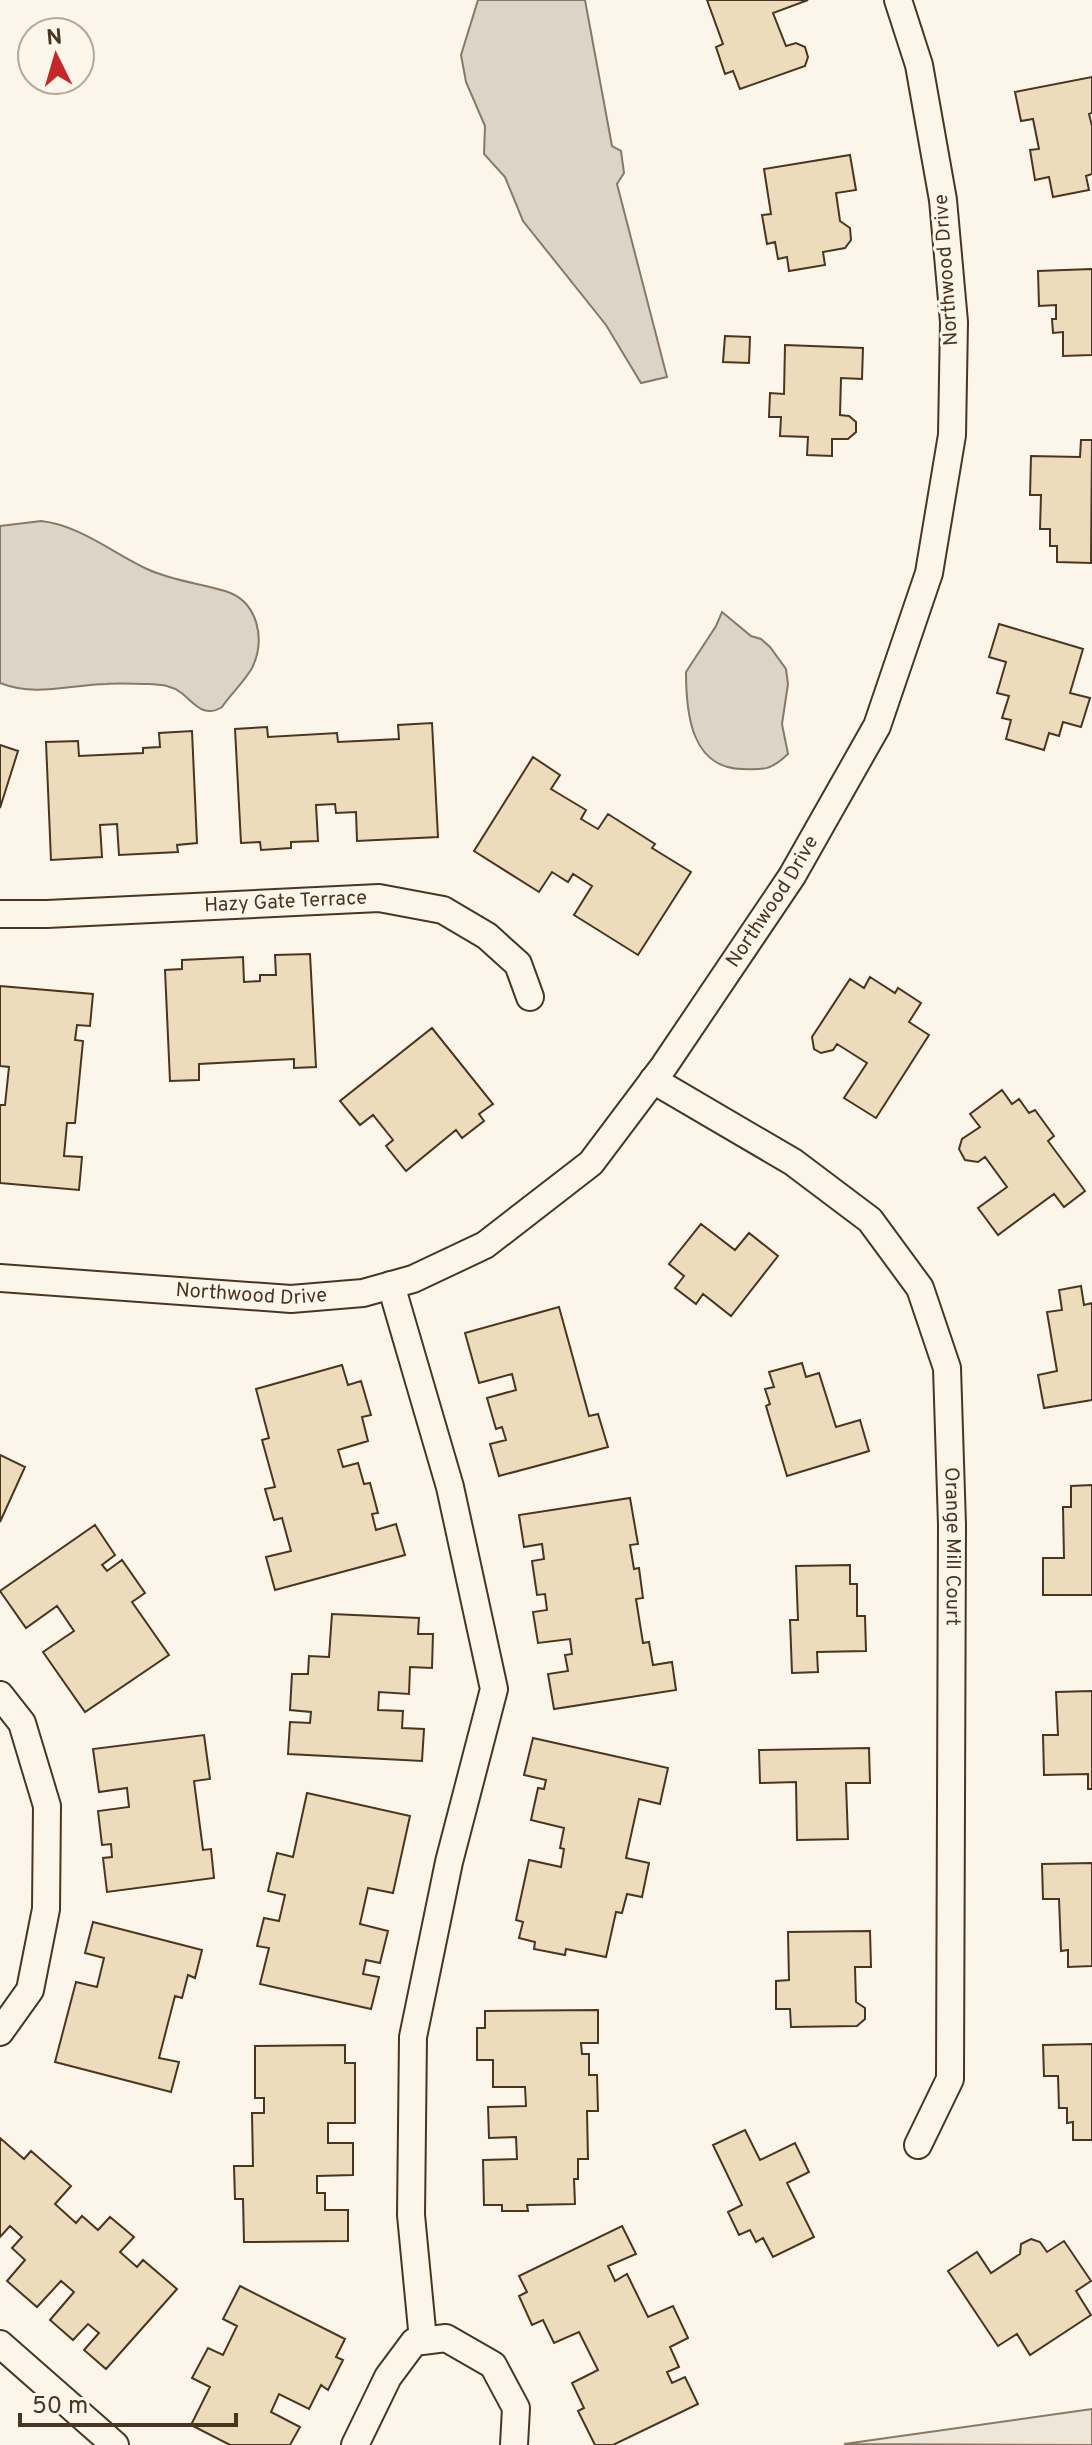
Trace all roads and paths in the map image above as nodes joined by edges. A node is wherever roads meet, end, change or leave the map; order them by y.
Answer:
1 (898, 0) edge
2 (0, 914) edge
3 (530, 997) dead end
4 (653, 1080) junction
5 (0, 1278) edge
6 (391, 1285) junction
7 (0, 1695) edge
8 (0, 2032) edge
9 (918, 2145) dead end
10 (423, 2340) junction
11 (0, 2344) edge
12 (115, 2445) edge
13 (355, 2445) edge
14 (514, 2445) edge

1 - 4 street, Northwood Drive
2 - 3 street, Hazy Gate Terrace
4 - 6 street, Northwood Drive
4 - 9 street, Orange Mill Court
5 - 6 street, Northwood Drive
6 - 10 street
7 - 8 street
10 - 13 street
10 - 14 street
11 - 12 street

